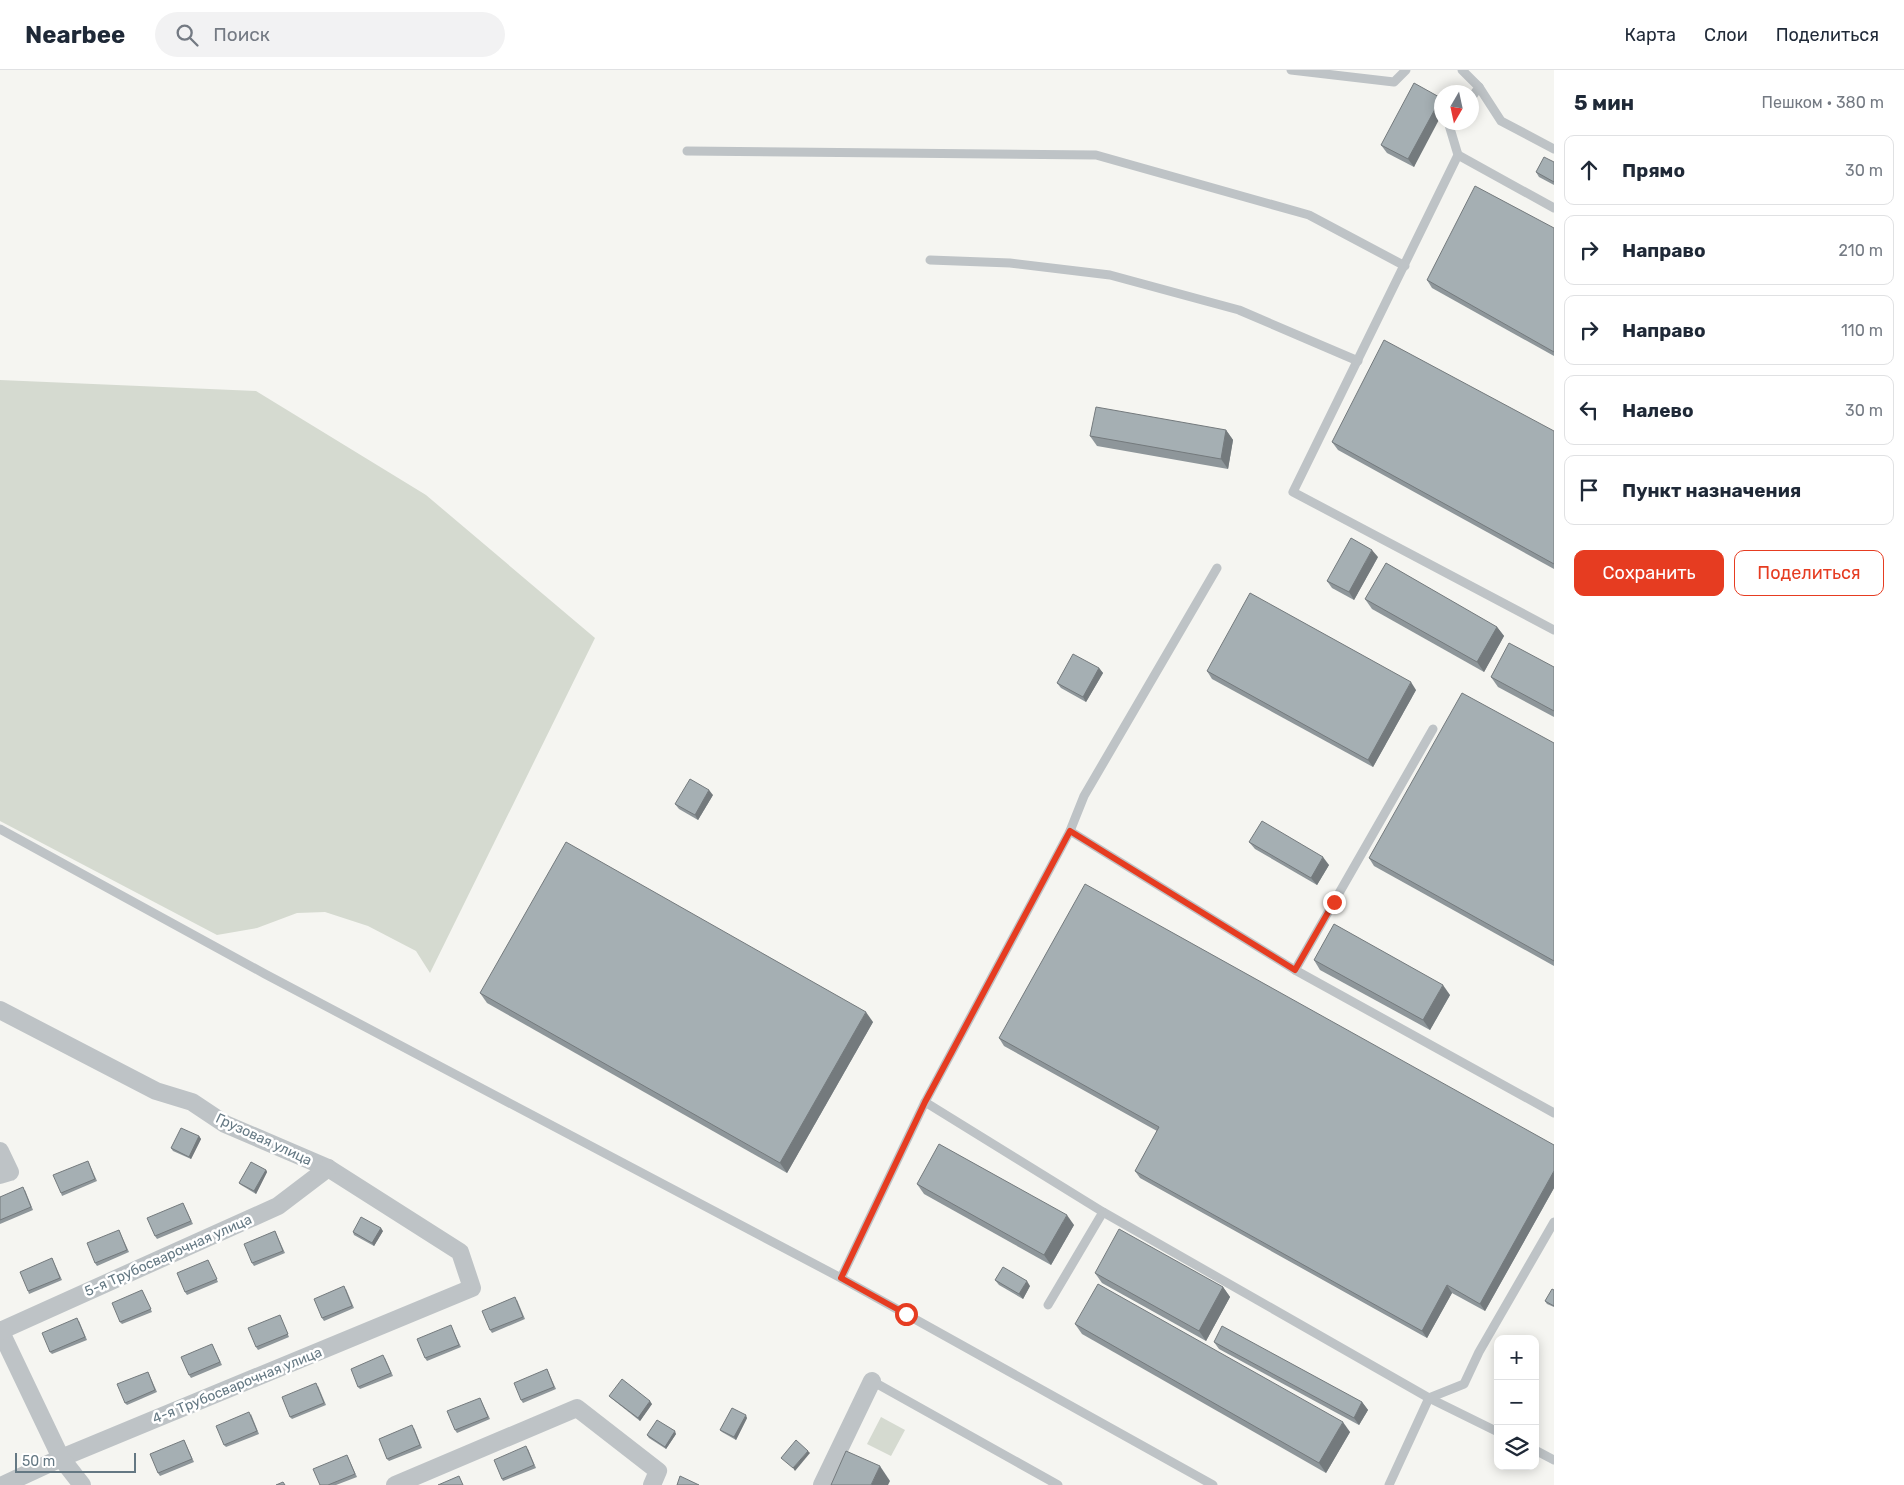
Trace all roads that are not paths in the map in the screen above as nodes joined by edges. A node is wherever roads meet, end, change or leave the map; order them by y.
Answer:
1 (1291, 70) edge
2 (1406, 70) edge
3 (1462, 70) edge
4 (1477, 85) edge
5 (1479, 87) edge
6 (1451, 130) edge
7 (1554, 149) edge
8 (687, 151) dead end
9 (1458, 154) junction
10 (1554, 208) edge
11 (930, 260) dead end
12 (1405, 266) junction
13 (1358, 361) junction
14 (1217, 568) dead end
15 (1554, 630) edge
16 (1433, 729) dead end
17 (0, 829) edge
18 (1070, 831) junction
19 (1295, 970) junction
20 (0, 1010) edge
21 (925, 1102) junction
22 (1554, 1113) edge
23 (0, 1151) edge
24 (328, 1168) junction
25 (5, 1174) edge
26 (1103, 1212) junction
27 (1554, 1222) edge
28 (841, 1278) junction
29 (472, 1288) joint
30 (1048, 1305) dead end
31 (0, 1330) edge
32 (872, 1381) joint
33 (1429, 1398) junction
34 (1494, 1430) edge
35 (1539, 1452) edge
36 (61, 1458) junction
37 (1554, 1460) edge
38 (655, 1478) edge
39 (75, 1482) edge
40 (3, 1485) edge
41 (395, 1485) edge
42 (822, 1485) edge
43 (1058, 1485) edge
44 (1213, 1485) edge
45 (1389, 1485) edge

1 - 2 lane
3 - 4 lane
5 - 7 lane
6 - 9 lane
8 - 12 lane
9 - 10 lane
9 - 12 lane
11 - 13 lane
12 - 13 lane
13 - 15 lane
14 - 18 lane
16 - 19 lane
17 - 28 lane
18 - 19 lane
18 - 21 lane
19 - 22 lane
20 - 24 street, Грузовая улица
21 - 26 lane
21 - 28 lane
23 - 25 street
24 - 29 street, Грузовая улица
24 - 31 street, 5-я Трубосварочная улица
26 - 30 lane
26 - 33 lane
27 - 33 lane
28 - 44 lane
29 - 36 street, 4-я Трубосварочная улица
31 - 36 street
32 - 42 street
32 - 43 lane
33 - 34 lane
33 - 45 lane
35 - 37 lane
36 - 39 street
36 - 40 street, 4-я Трубосварочная улица
38 - 41 street

